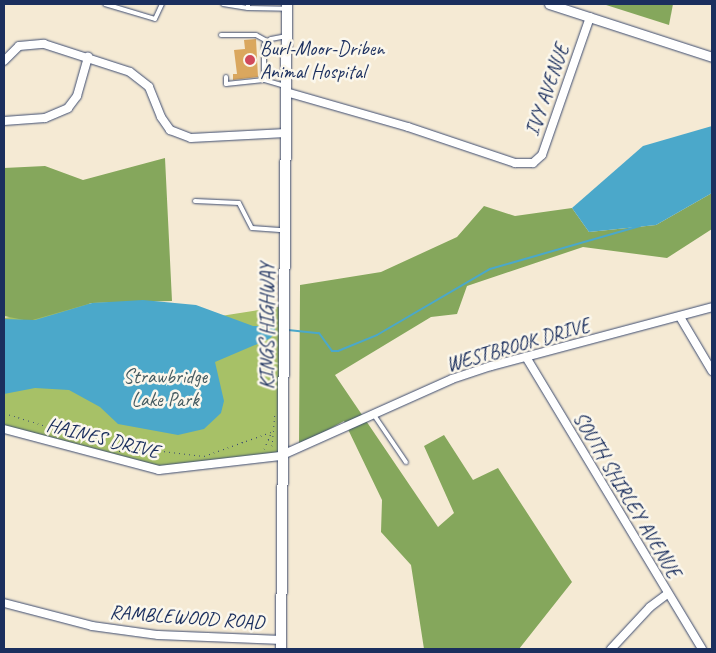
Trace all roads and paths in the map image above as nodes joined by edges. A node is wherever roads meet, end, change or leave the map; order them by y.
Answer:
1 (105, 4) edge
2 (162, 4) edge
3 (223, 4) edge
4 (549, 4) edge
5 (248, 6) edge
6 (287, 6) edge
7 (590, 16) junction
8 (221, 35) dead end
9 (287, 36) junction
10 (266, 41) junction
11 (88, 57) junction
12 (712, 57) edge
13 (4, 61) edge
14 (226, 77) dead end
15 (264, 80) junction
16 (286, 89) junction
17 (4, 121) edge
18 (286, 133) junction
19 (195, 201) dead end
20 (285, 230) junction
21 (712, 307) edge
22 (680, 317) junction
23 (526, 357) junction
24 (712, 372) edge
25 (4, 413) edge
26 (275, 413) dead end
27 (374, 415) junction
28 (4, 429) edge
29 (271, 432) junction
30 (272, 446) dead end
31 (100, 448) dead end
32 (264, 449) dead end
33 (111, 452) dead end
34 (283, 454) junction
35 (406, 462) dead end
36 (667, 594) junction
37 (4, 603) edge
38 (282, 645) edge
39 (611, 649) edge
40 (702, 649) edge

1 - 2 lane
3 - 5 lane
4 - 7 street
5 - 6 lane
6 - 9 main road, KINGS HIGHWAY
7 - 12 street
7 - 16 street, IVY AVENUE
8 - 10 lane
9 - 10 lane
9 - 16 main road, KINGS HIGHWAY
10 - 15 lane
11 - 13 street
11 - 17 street
11 - 18 street
14 - 15 lane
15 - 16 lane
16 - 18 main road, KINGS HIGHWAY
18 - 20 main road, KINGS HIGHWAY
19 - 20 lane
20 - 34 main road, KINGS HIGHWAY
21 - 22 street, WESTBROOK DRIVE
22 - 23 street, WESTBROOK DRIVE
22 - 24 street
23 - 27 street, WESTBROOK DRIVE
23 - 36 street, SOUTH SHIRLEY AVENUE
25 - 31 path
26 - 29 path
27 - 34 street, WESTBROOK DRIVE
27 - 35 lane
28 - 34 street, HAINES DRIVE
29 - 30 path
29 - 32 path
29 - 33 path
34 - 38 main road, KINGS HIGHWAY
36 - 39 street
36 - 40 street, SOUTH SHIRLEY AVENUE
37 - 38 street, RAMBLEWOOD ROAD

